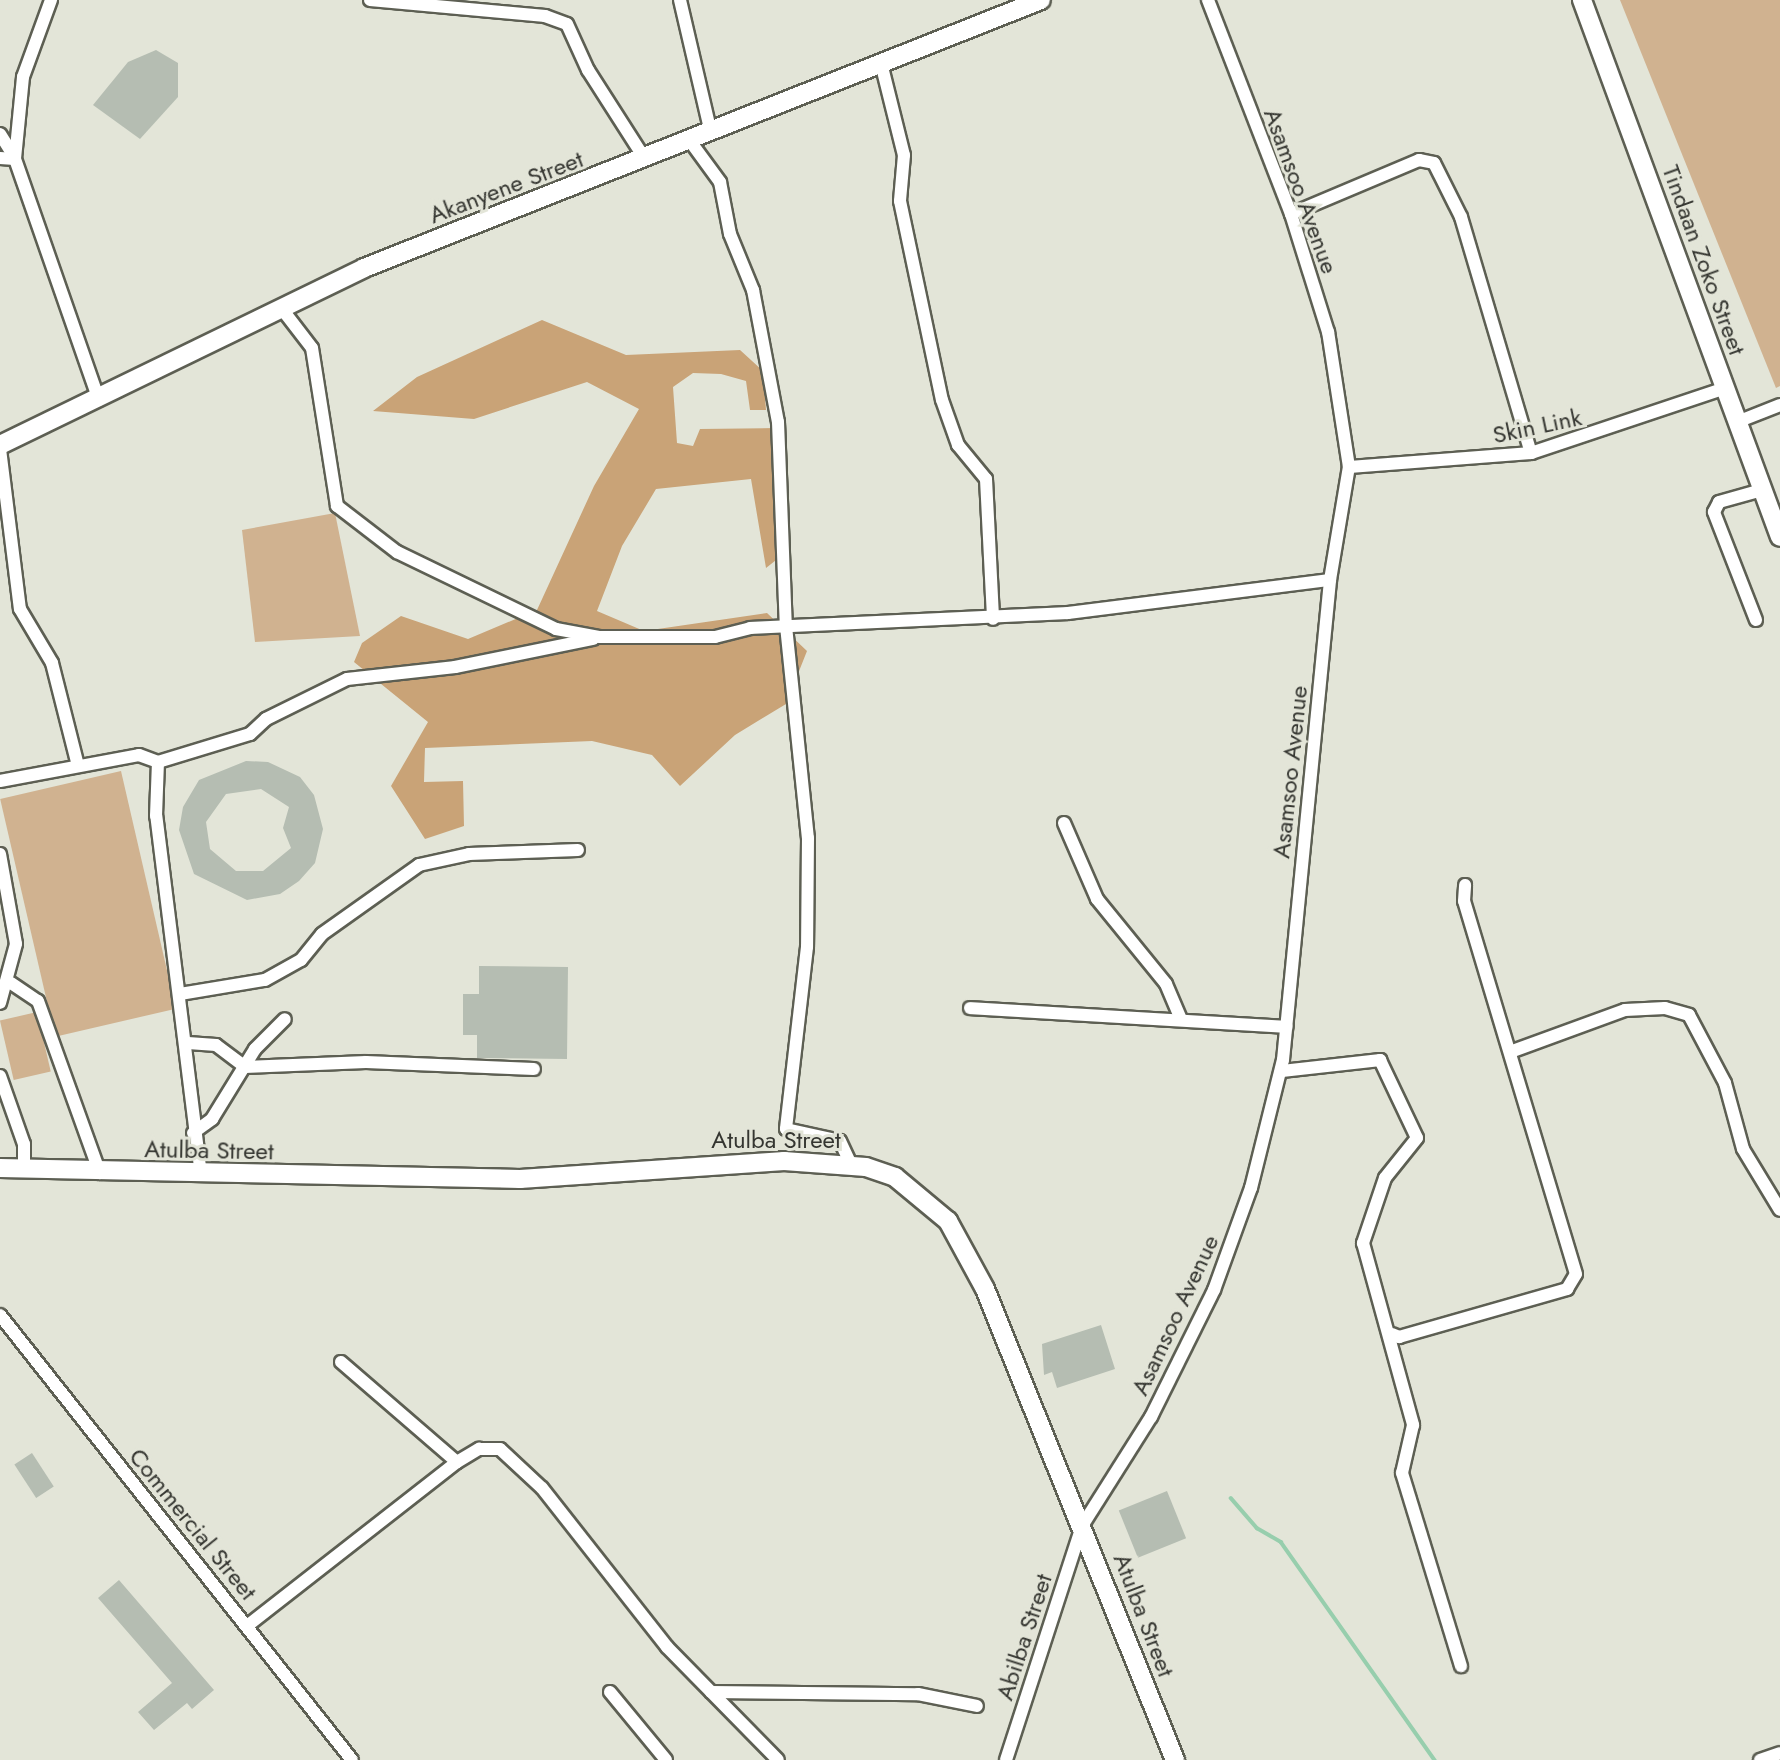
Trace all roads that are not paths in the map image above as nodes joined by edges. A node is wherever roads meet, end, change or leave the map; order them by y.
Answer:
1 (51, 0) edge
2 (370, 0) edge
3 (680, 0) edge
4 (1041, 0) edge
5 (1208, 0) edge
6 (1582, 0) edge
7 (881, 63) junction
8 (711, 133) junction
9 (0, 134) edge
10 (690, 141) junction
11 (0, 158) edge
12 (15, 159) junction
13 (645, 159) junction
14 (1291, 214) junction
15 (282, 309) junction
16 (1725, 388) junction
17 (99, 400) junction
18 (1780, 405) edge
19 (1737, 422) junction
20 (0, 447) edge
21 (1531, 453) junction
22 (1349, 467) junction
23 (1762, 490) junction
24 (1780, 537) edge
25 (1329, 580) junction
26 (993, 619) junction
27 (1756, 620) dead end
28 (786, 626) junction
29 (600, 637) junction
30 (158, 762) junction
31 (78, 766) junction
32 (0, 781) edge
33 (1064, 823) dead end
34 (578, 850) dead end
35 (0, 854) edge
36 (1465, 885) dead end
37 (11, 983) junction
38 (180, 994) junction
39 (0, 1003) edge
40 (970, 1008) dead end
41 (1180, 1017) junction
42 (285, 1018) dead end
43 (1286, 1027) junction
44 (188, 1043) junction
45 (1510, 1052) junction
46 (245, 1067) junction
47 (534, 1069) dead end
48 (1282, 1071) junction
49 (0, 1076) edge
50 (193, 1133) junction
51 (851, 1165) junction
52 (0, 1168) edge
53 (24, 1168) junction
54 (100, 1173) junction
55 (201, 1175) junction
56 (1780, 1210) edge
57 (0, 1315) edge
58 (4, 1331) edge
59 (1392, 1334) junction
60 (341, 1362) dead end
61 (457, 1462) junction
62 (1082, 1527) junction
63 (247, 1626) junction
64 (1461, 1666) dead end
65 (610, 1692) dead end
66 (711, 1692) junction
67 (977, 1706) dead end
68 (1780, 1753) edge
69 (352, 1760) edge
70 (666, 1760) edge
71 (778, 1760) edge
72 (1006, 1760) edge
73 (1175, 1760) edge
74 (1760, 1760) edge

1 - 12 street
2 - 13 street
3 - 8 street
4 - 7 street, Akanyene Street
5 - 14 street, Asamsoo Avenue
6 - 16 street, Tindaan Zoko Street
7 - 8 street, Akanyene Street
7 - 26 street
8 - 10 street, Akanyene Street
9 - 12 street
10 - 13 street, Akanyene Street
10 - 28 street
11 - 12 street
12 - 17 street
13 - 15 street, Akanyene Street
14 - 21 street
14 - 22 street, Asamsoo Avenue
15 - 17 street, Akanyene Street
15 - 29 street
16 - 19 street, Tindaan Zoko Street
16 - 21 street, Skin Link
17 - 20 street, Akanyene Street
18 - 19 street
19 - 23 street, Tindaan Zoko Street
20 - 31 street
21 - 22 street, Skin Link
22 - 25 street, Asamsoo Avenue
23 - 24 street, Tindaan Zoko Street
23 - 27 street
25 - 26 street
25 - 43 street, Asamsoo Avenue
26 - 28 street
28 - 29 street
28 - 51 street
29 - 30 street
30 - 31 street
30 - 38 street
31 - 32 street
33 - 41 street
34 - 38 street
35 - 37 street
36 - 45 street
37 - 39 street
37 - 54 street
38 - 44 street
40 - 41 street
41 - 43 street
42 - 46 street
43 - 48 street, Asamsoo Avenue
44 - 46 street
44 - 50 street
45 - 56 street
45 - 59 street
46 - 47 street
46 - 50 street
48 - 59 street
48 - 62 street, Asamsoo Avenue
49 - 53 street
50 - 55 street
51 - 55 street, Atulba Street
51 - 62 street, Atulba Street
52 - 53 street, Atulba Street
53 - 54 street, Atulba Street
54 - 55 street, Atulba Street
57 - 58 street, Commercial Street
58 - 63 street, Commercial Street
59 - 64 street
60 - 61 street
61 - 63 street
61 - 66 street
62 - 72 street, Abilba Street
62 - 73 street, Atulba Street
63 - 69 street, Commercial Street
65 - 70 street
66 - 67 street
66 - 71 street
68 - 74 street

